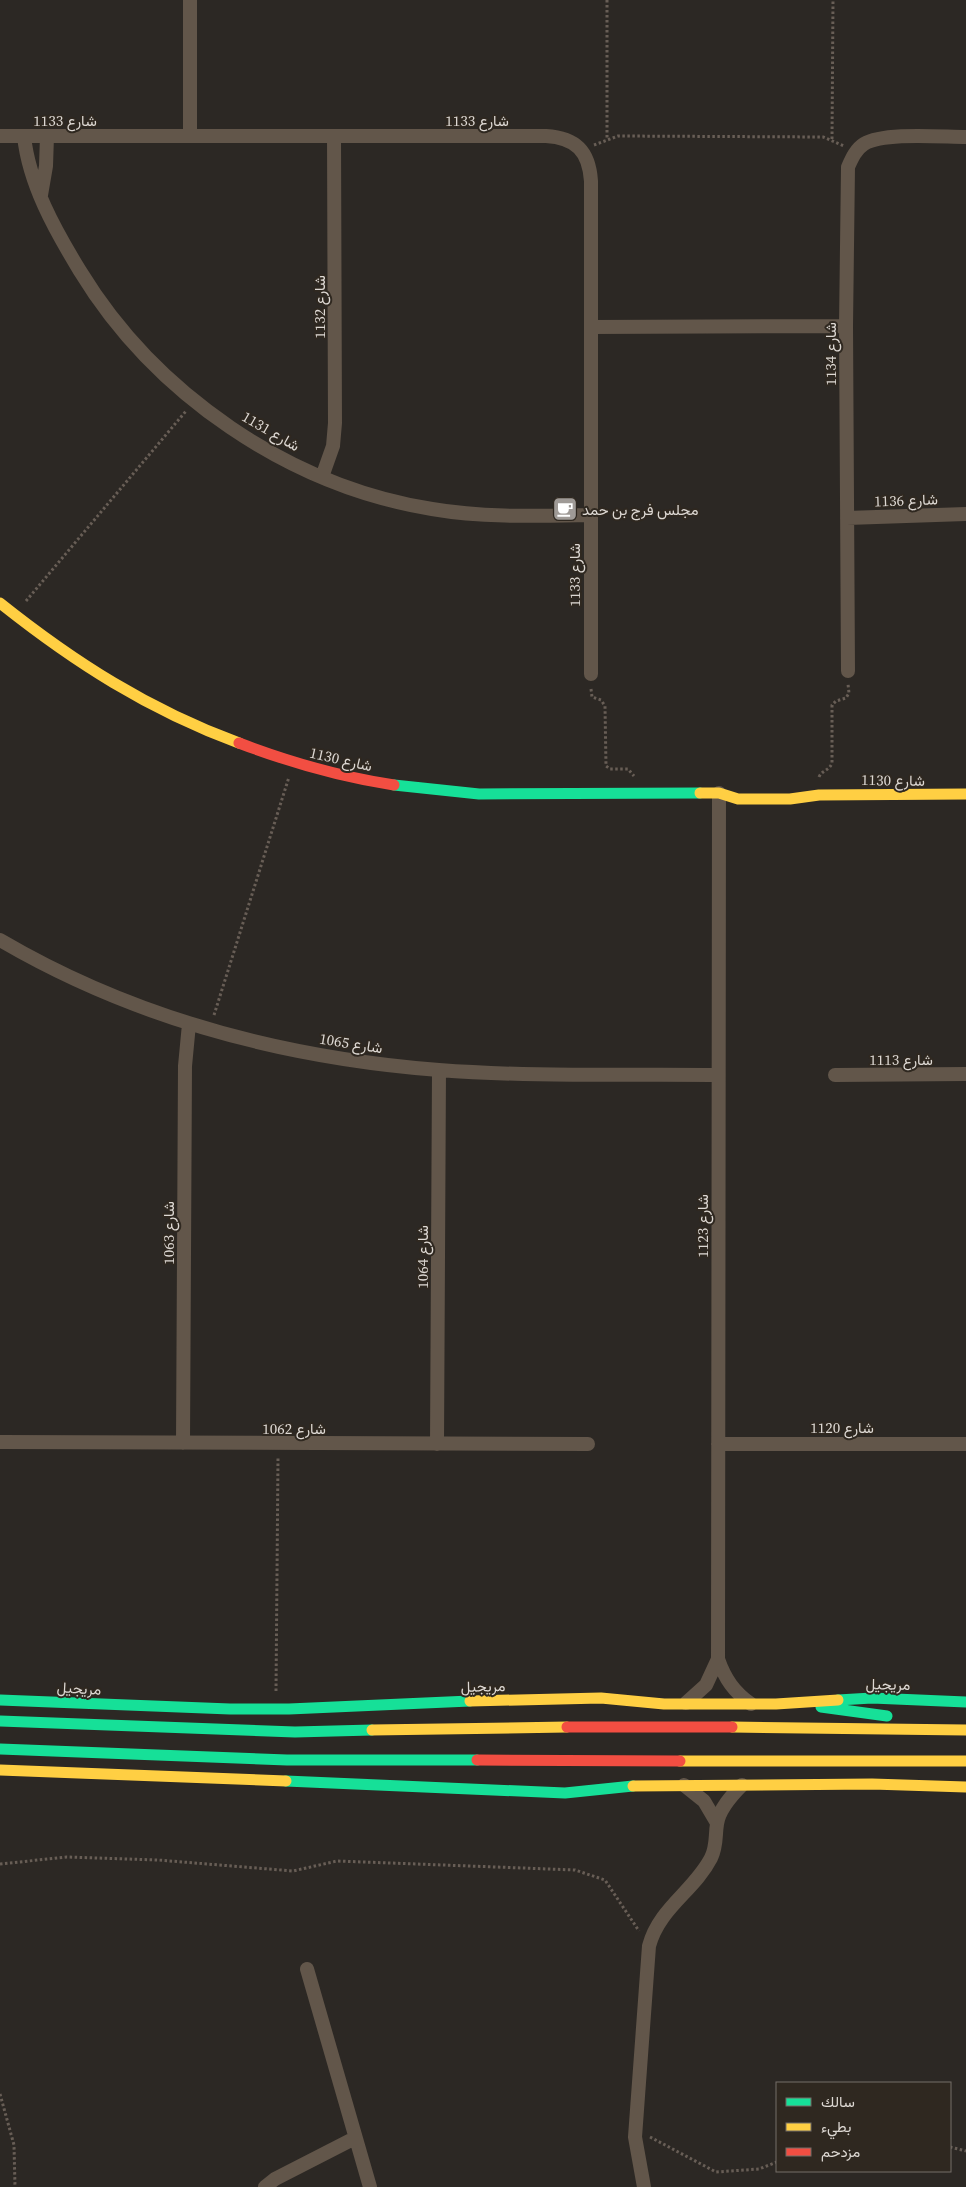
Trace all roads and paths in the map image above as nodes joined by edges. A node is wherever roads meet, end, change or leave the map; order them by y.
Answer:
1 (190, 0) edge
2 (607, 0) edge
3 (833, 0) edge
4 (0, 136) edge
5 (24, 136) junction
6 (47, 136) junction
7 (190, 136) junction
8 (334, 136) junction
9 (966, 137) edge
10 (607, 138) junction
11 (832, 140) junction
12 (584, 153) junction
13 (854, 154) junction
14 (41, 195) junction
15 (846, 326) junction
16 (591, 327) junction
17 (194, 401) junction
18 (322, 477) junction
19 (966, 514) edge
20 (590, 515) junction
21 (847, 518) junction
22 (0, 603) edge
23 (14, 615) junction
24 (848, 672) joint
25 (591, 674) joint
26 (293, 763) junction
27 (741, 786) dead end
28 (789, 787) dead end
29 (635, 794) junction
30 (719, 794) junction
31 (966, 794) edge
32 (819, 795) junction
33 (0, 940) edge
34 (189, 1024) junction
35 (210, 1030) junction
36 (439, 1070) junction
37 (966, 1074) edge
38 (718, 1075) junction
39 (835, 1075) dead end
40 (0, 1442) edge
41 (183, 1443) junction
42 (278, 1444) junction
43 (437, 1444) junction
44 (588, 1444) dead end
45 (718, 1444) junction
46 (966, 1444) edge
47 (718, 1659) junction
48 (0, 1700) edge
49 (966, 1702) edge
50 (645, 1703) junction
51 (686, 1703) junction
52 (804, 1703) junction
53 (751, 1704) junction
54 (276, 1709) junction
55 (617, 1711) dead end
56 (586, 1716) dead end
57 (0, 1721) edge
58 (966, 1721) edge
59 (486, 1727) junction
60 (966, 1730) edge
61 (0, 1749) edge
62 (966, 1761) edge
63 (546, 1762) junction
64 (0, 1770) edge
65 (572, 1772) dead end
66 (958, 1775) dead end
67 (589, 1780) dead end
68 (872, 1784) junction
69 (684, 1785) junction
70 (742, 1785) junction
71 (606, 1787) junction
72 (966, 1787) edge
73 (717, 1823) junction
74 (0, 1864) edge
75 (649, 1946) junction
76 (307, 1969) dead end
77 (0, 2094) edge
78 (636, 2130) junction
79 (355, 2138) junction
80 (951, 2146) edge
81 (966, 2151) edge
82 (776, 2162) edge
83 (15, 2187) edge
84 (265, 2187) edge
85 (370, 2187) edge
86 (644, 2187) edge

1 - 7 street
2 - 10 path
3 - 11 path
4 - 5 street, شارع 1133
5 - 6 street, شارع 1133
5 - 14 street, شارع 1131
6 - 7 street, شارع 1133
6 - 14 street
7 - 8 street, شارع 1133
8 - 12 street, شارع 1133
8 - 18 street, شارع 1132
9 - 13 street
10 - 11 path
10 - 12 path
11 - 13 path
12 - 16 street, شارع 1133
13 - 15 street, شارع 1134
14 - 17 street, شارع 1131
15 - 16 street
15 - 21 street, شارع 1134
16 - 20 street, شارع 1133
17 - 18 street, شارع 1131
17 - 23 path
18 - 20 street, شارع 1131
19 - 21 street, شارع 1136
20 - 25 street, شارع 1133
21 - 24 street, شارع 1134
22 - 23 street, شارع 1130
23 - 26 street, شارع 1130
24 - 32 path
25 - 29 path
26 - 29 street, شارع 1130
26 - 35 path
27 - 30 street, شارع 1130
28 - 32 street, شارع 1130
29 - 30 street, شارع 1130
30 - 32 street, شارع 1130
30 - 38 street, شارع 1123
31 - 32 street, شارع 1130
33 - 34 street, شارع 1065
34 - 35 street, شارع 1065
34 - 41 street, شارع 1063
35 - 36 street, شارع 1065
36 - 38 street, شارع 1065
36 - 43 street, شارع 1064
37 - 39 street, شارع 1113
38 - 45 street, شارع 1123
40 - 41 street, شارع 1062
41 - 42 street, شارع 1062
42 - 43 street, شارع 1062
42 - 54 path
43 - 44 street, شارع 1062
45 - 46 street, شارع 1120
45 - 47 street, شارع 1123
47 - 51 street, شارع 1123
47 - 53 street, شارع 1123
48 - 54 street, مريجيل
49 - 52 street, مريجيل
50 - 51 street, مريجيل
50 - 54 street, مريجيل
50 - 55 street
51 - 53 street, مريجيل
52 - 53 street, مريجيل
52 - 58 street
56 - 59 street
57 - 59 street
59 - 60 street
61 - 63 street
62 - 63 street
63 - 65 street
64 - 71 street
66 - 68 street
67 - 71 street
68 - 70 street
68 - 72 street
69 - 70 street
69 - 71 street
69 - 73 street
70 - 73 street
73 - 75 street
74 - 75 path
75 - 78 street
76 - 79 street
77 - 83 path
78 - 82 path
78 - 86 street
79 - 84 street
79 - 85 street
80 - 81 path

